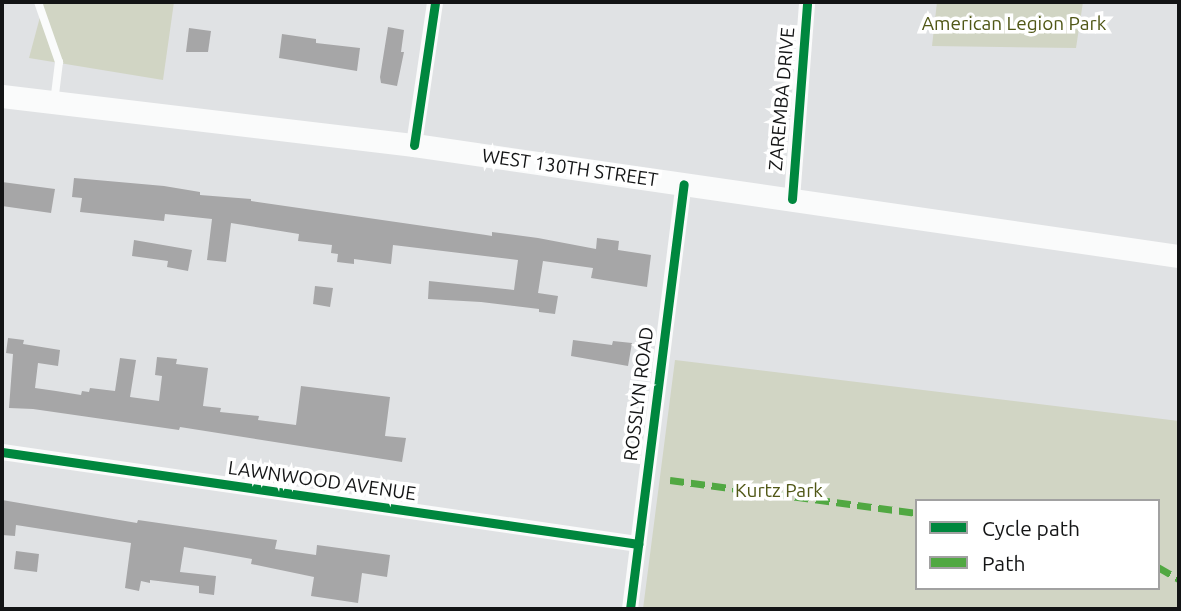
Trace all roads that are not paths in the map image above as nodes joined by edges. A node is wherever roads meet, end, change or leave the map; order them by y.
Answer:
1 (38, 2) edge
2 (435, 2) edge
3 (807, 2) edge
4 (2, 96) edge
5 (54, 102) junction
6 (414, 145) junction
7 (684, 184) junction
8 (792, 200) junction
9 (1179, 256) edge
10 (2, 452) edge
11 (638, 544) junction
12 (630, 609) edge

1 - 5 lane
2 - 6 street
3 - 8 street, ZAREMBA DRIVE
4 - 5 main road, WEST 130TH STREET
5 - 6 main road, WEST 130TH STREET
6 - 7 main road, WEST 130TH STREET
7 - 8 main road, WEST 130TH STREET
7 - 11 street, ROSSLYN ROAD
8 - 9 main road, WEST 130TH STREET
10 - 11 street, LAWNWOOD AVENUE
11 - 12 street, ROSSLYN ROAD

